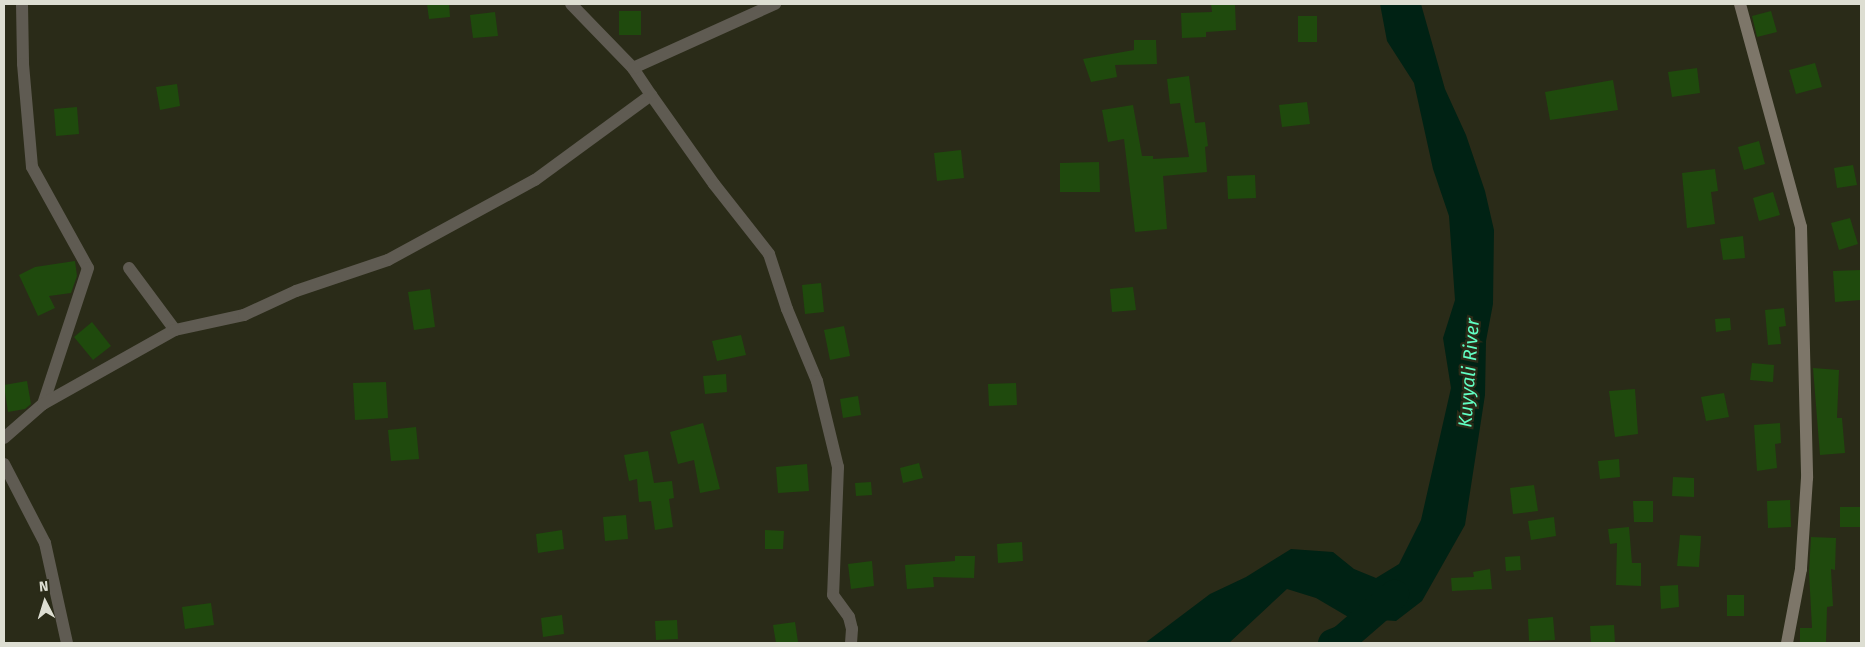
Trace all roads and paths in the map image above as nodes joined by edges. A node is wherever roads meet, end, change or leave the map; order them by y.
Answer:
1 (22, 4) edge
2 (571, 4) edge
3 (775, 4) edge
4 (1740, 4) edge
5 (633, 68) junction
6 (651, 95) junction
7 (129, 268) dead end
8 (174, 330) junction
9 (43, 404) junction
10 (4, 438) edge
11 (4, 464) edge
12 (67, 643) edge
13 (851, 643) edge
14 (1787, 643) edge

1 - 9 street
2 - 5 street
3 - 5 street
4 - 14 main road
5 - 6 street
6 - 8 street
6 - 13 street
7 - 8 street
8 - 9 street
9 - 10 street
11 - 12 street

